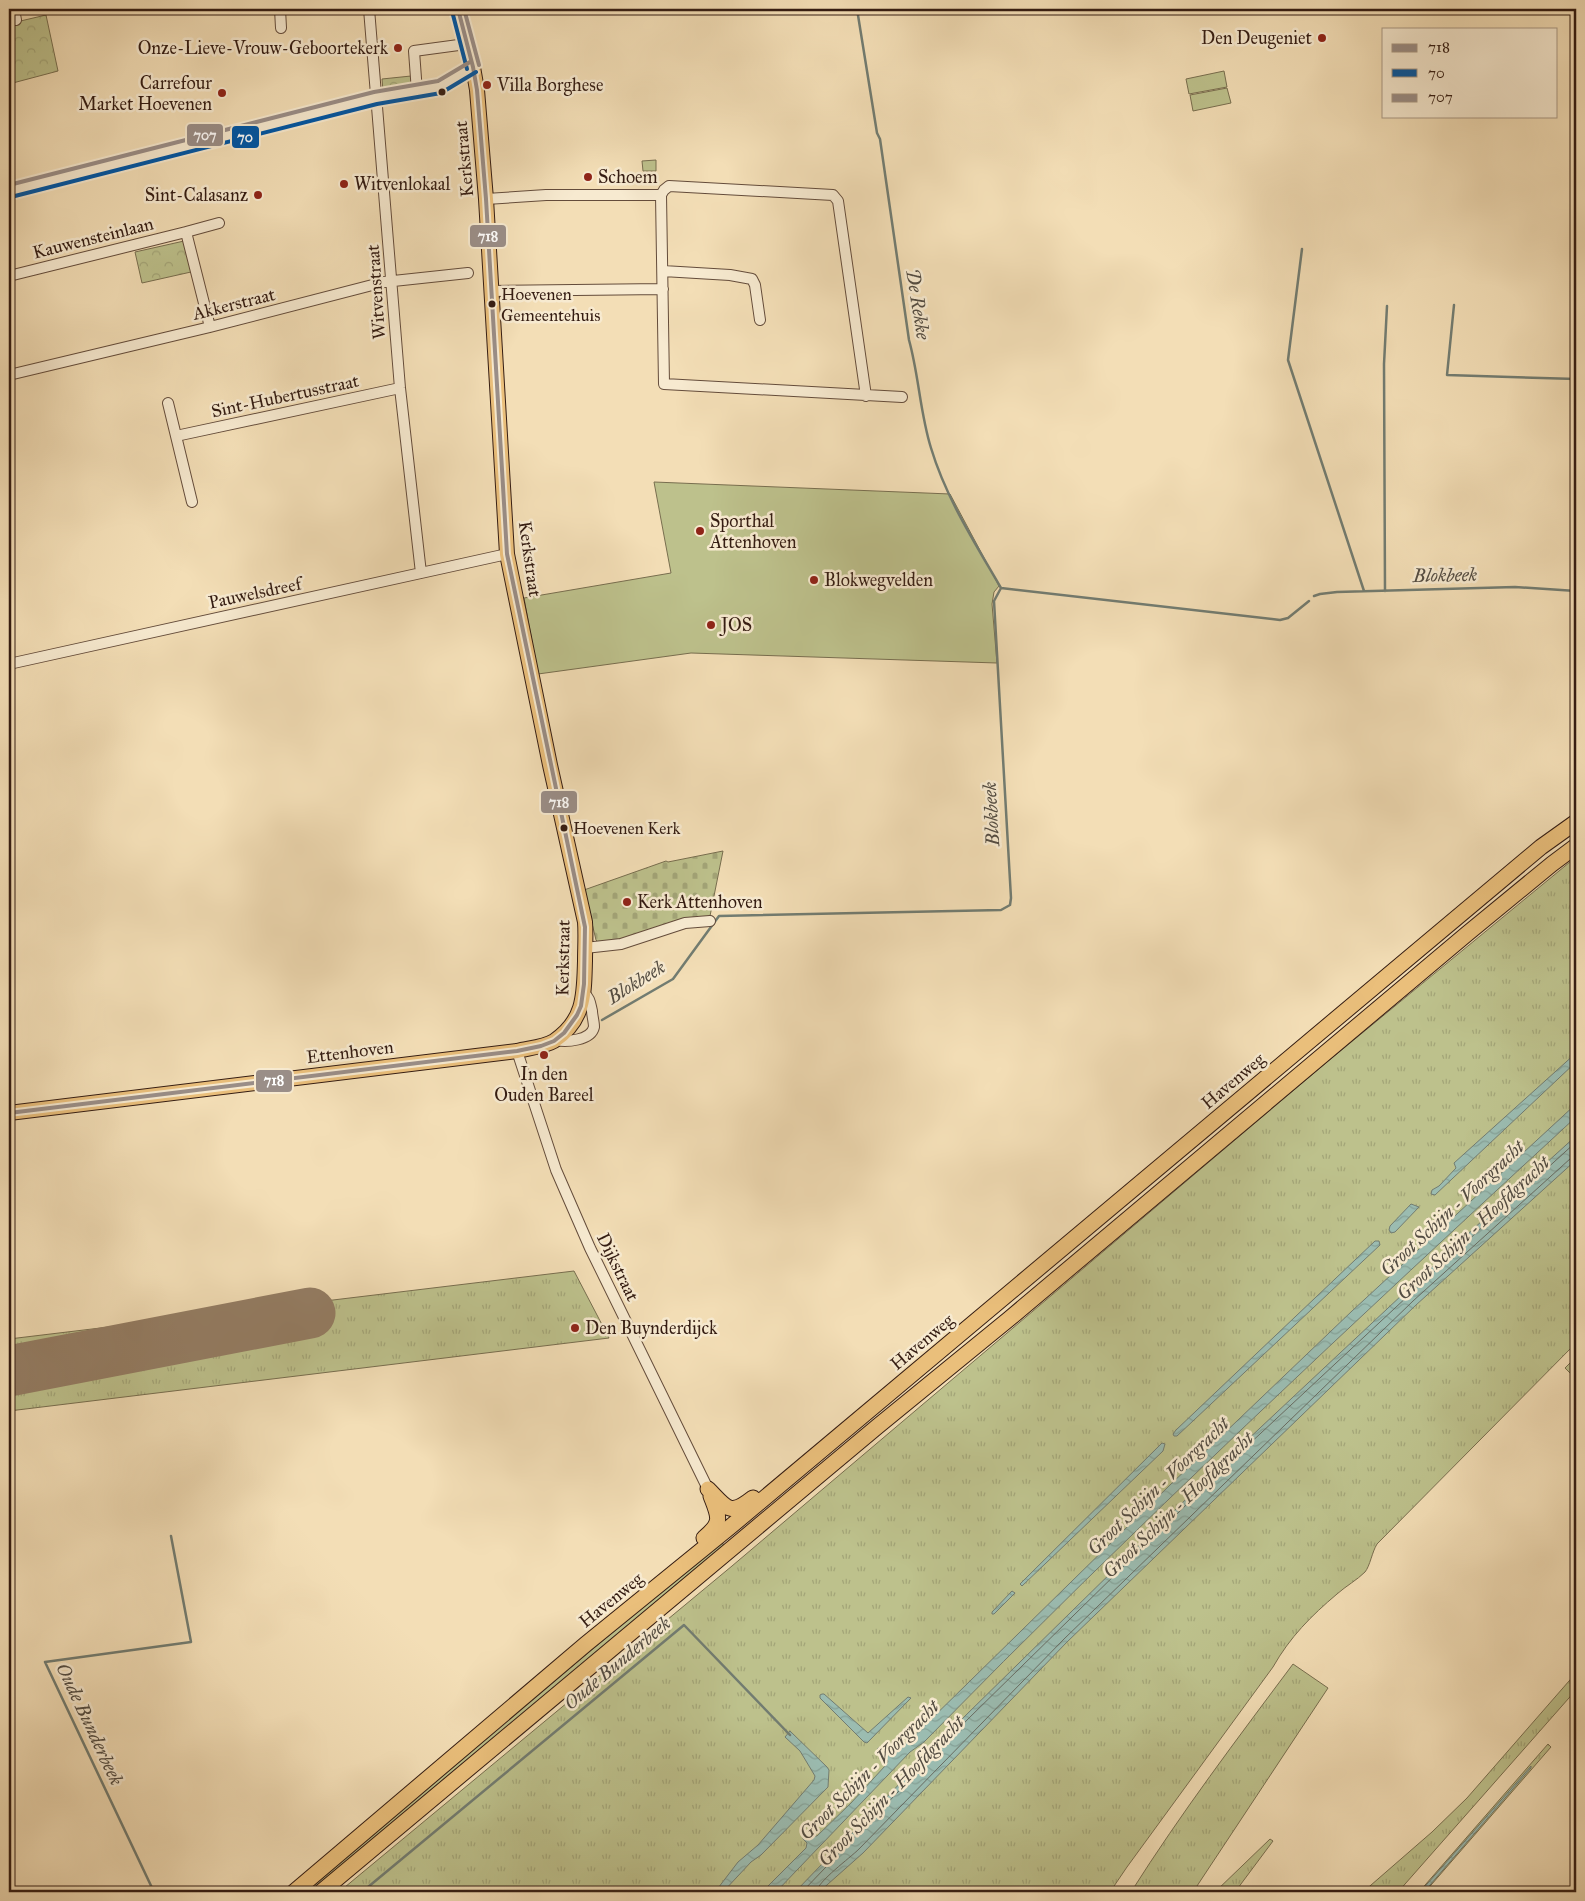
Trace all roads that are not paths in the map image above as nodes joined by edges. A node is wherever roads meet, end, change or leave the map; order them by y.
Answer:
1 (14, 9) edge
2 (280, 9) edge
3 (369, 9) edge
4 (458, 9) edge
5 (16, 20) dead end
6 (281, 28) dead end
7 (466, 44) junction
8 (473, 67) junction
9 (417, 92) junction
10 (376, 98) junction
11 (9, 191) edge
12 (661, 195) junction
13 (486, 199) junction
14 (219, 223) dead end
15 (186, 232) junction
16 (663, 272) junction
17 (468, 273) dead end
18 (9, 276) edge
19 (391, 281) junction
20 (663, 289) junction
21 (492, 290) junction
22 (760, 320) dead end
23 (210, 327) junction
24 (9, 375) edge
25 (400, 388) junction
26 (866, 396) junction
27 (902, 397) dead end
28 (168, 403) dead end
29 (176, 436) junction
30 (192, 502) dead end
31 (507, 554) junction
32 (421, 573) junction
33 (9, 664) edge
34 (1576, 822) edge
35 (1576, 846) edge
36 (710, 920) dead end
37 (585, 948) junction
38 (584, 992) junction
39 (555, 1040) junction
40 (517, 1051) junction
41 (9, 1113) edge
42 (912, 1375) junction
43 (708, 1489) junction
44 (586, 1644) junction
45 (294, 1892) edge
46 (321, 1892) edge

1 - 5 street
2 - 6 street
3 - 10 street, Witvenstraat
4 - 7 main road, Kerkstraat
7 - 8 main road, Kerkstraat
7 - 9 street
8 - 9 street
8 - 13 main road, Kerkstraat
9 - 10 street
10 - 11 street
10 - 19 street, Witvenstraat
12 - 13 street
12 - 16 street
12 - 26 street
13 - 21 main road, Kerkstraat
14 - 15 street, Kauwensteinlaan
15 - 18 street, Kauwensteinlaan
15 - 23 street
16 - 20 street
16 - 22 street
17 - 19 street, Akkerstraat
19 - 23 street, Akkerstraat
19 - 25 street, Witvenstraat
20 - 21 street
20 - 26 street
21 - 31 main road, Kerkstraat
23 - 24 street, Akkerstraat
25 - 29 street, Sint-Hubertusstraat
25 - 32 street, Witvenstraat
26 - 27 street
28 - 29 street
29 - 30 street
31 - 32 street, Pauwelsdreef
31 - 37 main road, Kerkstraat
32 - 33 street, Pauwelsdreef
34 - 42 highway, Havenweg
35 - 46 highway, Havenweg
36 - 37 street
37 - 38 main road, Kerkstraat
38 - 39 main road, Kerkstraat
38 - 39 street, Ettenhoven
39 - 40 main road, Ettenhoven
40 - 41 main road, Ettenhoven
40 - 43 street, Dijkstraat
42 - 43 highway
42 - 44 highway, Havenweg
43 - 44 highway
44 - 45 highway, Havenweg

